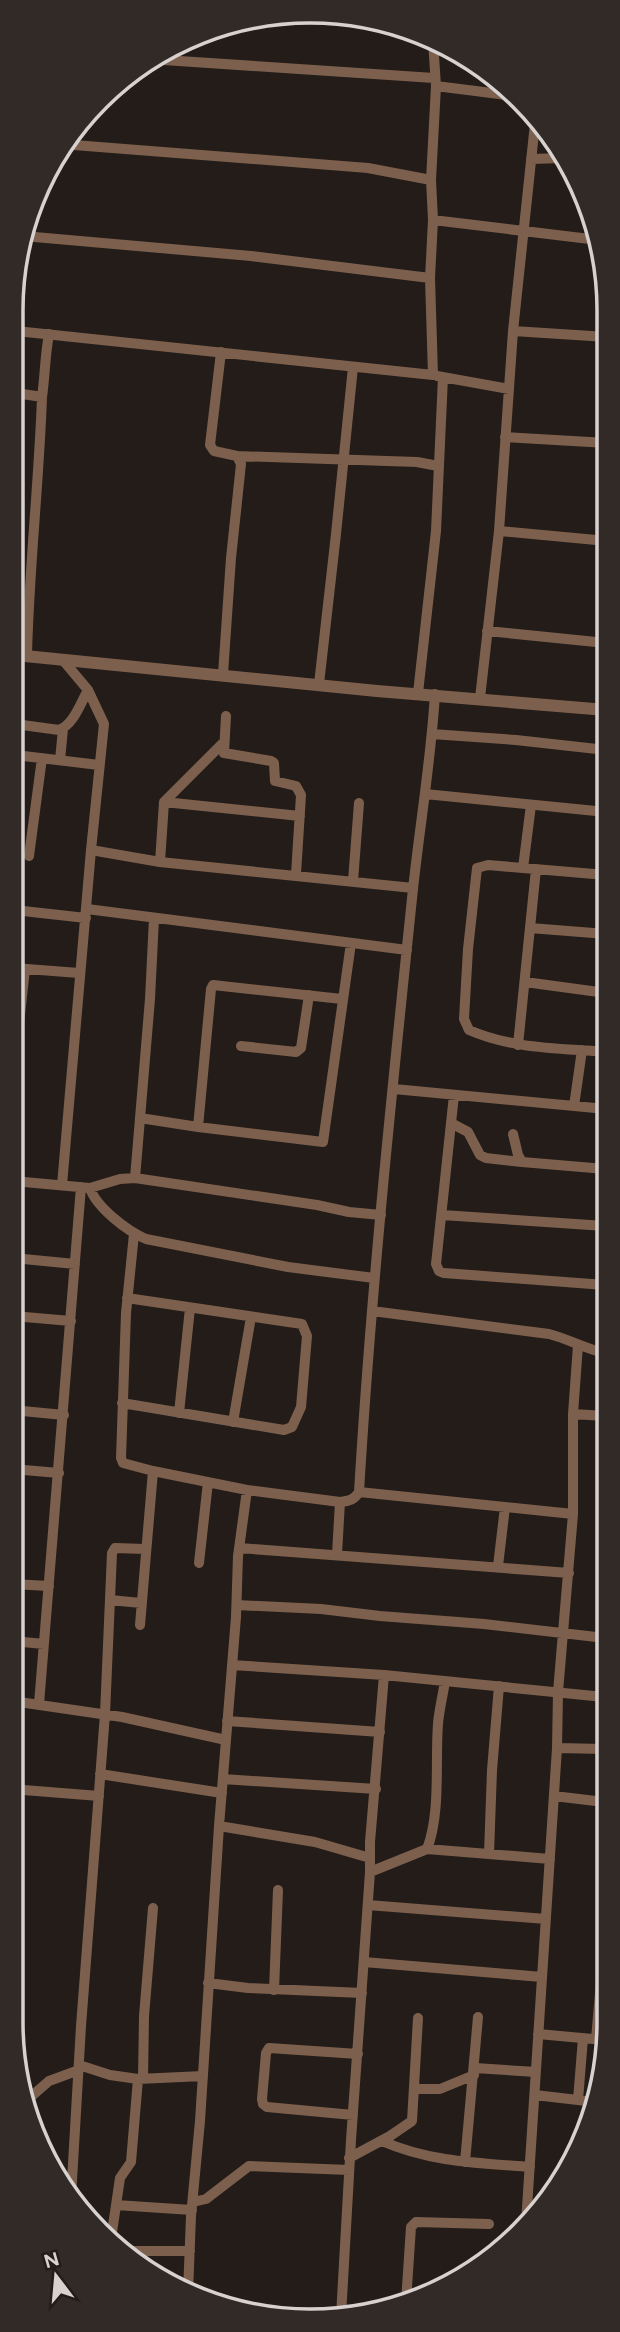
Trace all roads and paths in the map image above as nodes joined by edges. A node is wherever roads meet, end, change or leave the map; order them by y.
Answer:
1 (433, 51) edge
2 (167, 60) edge
3 (435, 82) junction
4 (498, 93) edge
5 (534, 131) edge
6 (75, 145) edge
7 (554, 158) edge
8 (531, 159) junction
9 (431, 180) junction
10 (433, 220) junction
11 (523, 232) junction
12 (33, 237) edge
13 (588, 239) edge
14 (430, 278) junction
15 (513, 331) junction
16 (23, 332) edge
17 (49, 334) junction
18 (597, 336) edge
19 (221, 352) junction
20 (353, 367) junction
21 (438, 376) junction
22 (509, 389) junction
23 (23, 394) edge
24 (42, 397) junction
25 (505, 437) junction
26 (597, 442) edge
27 (237, 456) junction
28 (343, 461) junction
29 (438, 466) junction
30 (499, 531) junction
31 (597, 540) edge
32 (487, 631) junction
33 (23, 636) edge
34 (597, 642) edge
35 (23, 655) edge
36 (62, 659) junction
37 (223, 674) junction
38 (319, 684) junction
39 (88, 690) junction
40 (418, 693) junction
41 (435, 694) junction
42 (480, 698) junction
43 (597, 709) edge
44 (226, 716) dead end
45 (23, 725) edge
46 (64, 729) junction
47 (432, 734) junction
48 (224, 742) junction
49 (597, 749) edge
50 (23, 756) edge
51 (42, 758) junction
52 (61, 760) junction
53 (99, 765) junction
54 (425, 794) junction
55 (164, 803) junction
56 (359, 803) dead end
57 (531, 805) junction
58 (597, 811) edge
59 (300, 816) junction
60 (91, 850) junction
61 (29, 856) dead end
62 (160, 862) junction
63 (523, 868) junction
64 (536, 869) junction
65 (296, 874) junction
66 (597, 874) edge
67 (353, 881) junction
68 (413, 887) junction
69 (23, 910) edge
70 (86, 913) junction
71 (154, 918) junction
72 (530, 928) junction
73 (597, 933) edge
74 (351, 943) junction
75 (407, 950) junction
76 (23, 968) edge
77 (79, 973) junction
78 (525, 982) junction
79 (597, 992) edge
80 (309, 995) junction
81 (342, 999) junction
82 (519, 1045) junction
83 (241, 1046) dead end
84 (582, 1050) junction
85 (597, 1051) edge
86 (394, 1088) junction
87 (454, 1095) junction
88 (574, 1106) junction
89 (597, 1108) edge
90 (140, 1118) junction
91 (451, 1123) junction
92 (198, 1127) junction
93 (513, 1134) dead end
94 (522, 1161) junction
95 (597, 1168) edge
96 (135, 1178) junction
97 (23, 1182) edge
98 (62, 1185) junction
99 (85, 1187) junction
100 (381, 1215) junction
101 (442, 1215) junction
102 (597, 1225) edge
103 (134, 1234) junction
104 (23, 1259) edge
105 (75, 1264) junction
106 (374, 1278) junction
107 (597, 1284) edge
108 (127, 1298) junction
109 (190, 1308) junction
110 (372, 1311) junction
111 (23, 1317) edge
112 (251, 1317) junction
113 (71, 1321) junction
114 (578, 1345) junction
115 (597, 1351) edge
116 (122, 1403) junction
117 (23, 1411) edge
118 (179, 1413) junction
119 (64, 1415) junction
120 (573, 1415) junction
121 (597, 1416) edge
122 (233, 1422) junction
123 (23, 1470) edge
124 (153, 1471) junction
125 (59, 1473) junction
126 (208, 1482) junction
127 (247, 1490) junction
128 (359, 1492) junction
129 (340, 1502) junction
130 (505, 1507) junction
131 (572, 1514) junction
132 (239, 1548) junction
133 (145, 1549) junction
134 (337, 1554) junction
135 (199, 1563) dead end
136 (498, 1566) junction
137 (569, 1573) junction
138 (23, 1585) edge
139 (49, 1586) junction
140 (110, 1600) junction
141 (141, 1603) junction
142 (237, 1605) junction
143 (140, 1625) dead end
144 (564, 1633) junction
145 (597, 1637) edge
146 (23, 1642) edge
147 (44, 1644) junction
148 (232, 1665) junction
149 (384, 1675) junction
150 (445, 1681) junction
151 (499, 1686) junction
152 (558, 1692) junction
153 (597, 1696) edge
154 (23, 1702) edge
155 (39, 1704) junction
156 (106, 1714) junction
157 (228, 1721) junction
158 (380, 1732) junction
159 (226, 1740) junction
160 (557, 1748) junction
161 (597, 1749) edge
162 (100, 1774) junction
163 (223, 1779) junction
164 (23, 1789) edge
165 (376, 1789) junction
166 (222, 1793) junction
167 (99, 1796) junction
168 (554, 1796) junction
169 (597, 1801) edge
170 (219, 1826) junction
171 (427, 1849) junction
172 (489, 1854) junction
173 (370, 1857) junction
174 (550, 1859) junction
175 (370, 1872) junction
176 (278, 1890) dead end
177 (368, 1905) junction
178 (153, 1908) dead end
179 (546, 1919) junction
180 (364, 1962) junction
181 (542, 1978) junction
182 (208, 1983) junction
183 (274, 1990) junction
184 (362, 1993) junction
185 (478, 2017) dead end
186 (418, 2018) dead end
187 (538, 2034) junction
188 (583, 2038) junction
189 (597, 2040) edge
190 (358, 2054) junction
191 (79, 2068) junction
192 (474, 2072) junction
193 (536, 2072) junction
194 (203, 2076) junction
195 (141, 2079) junction
196 (414, 2089) junction
197 (33, 2095) edge
198 (535, 2095) junction
199 (578, 2100) junction
200 (586, 2101) edge
201 (353, 2115) junction
202 (382, 2141) junction
203 (349, 2158) junction
204 (465, 2162) junction
205 (530, 2167) junction
206 (349, 2170) junction
207 (72, 2183) edge
208 (116, 2205) junction
209 (192, 2206) junction
210 (527, 2207) joint
211 (527, 2210) edge
212 (489, 2224) dead end
213 (112, 2230) edge
214 (136, 2251) edge
215 (190, 2251) junction
216 (189, 2282) edge
217 (407, 2292) edge
218 (341, 2308) edge

1 - 3 street
2 - 3 street
3 - 4 street
3 - 9 street
5 - 8 street
6 - 9 street
7 - 8 street
8 - 11 street
9 - 10 street
10 - 11 street
10 - 14 street
11 - 13 street
11 - 15 street
12 - 14 street
14 - 21 street
15 - 18 street
15 - 22 street
16 - 17 street
17 - 19 street
17 - 24 street
19 - 20 street
19 - 27 street
20 - 21 street
20 - 28 street
21 - 22 street
21 - 29 street
22 - 25 street
23 - 24 street
24 - 33 street
25 - 26 street
25 - 30 street
27 - 28 street
27 - 37 street
28 - 29 street
28 - 38 street
29 - 40 street
30 - 31 street
30 - 32 street
32 - 34 street
32 - 42 street
35 - 36 street
36 - 37 street
36 - 39 street
37 - 38 street
38 - 40 street
39 - 46 street
39 - 53 street
40 - 41 street
41 - 42 street
41 - 47 street
42 - 43 street
44 - 48 street
45 - 46 street
46 - 52 street
47 - 49 street
47 - 54 street
48 - 55 street
48 - 59 street
50 - 51 street
51 - 52 street
51 - 61 street
52 - 53 street
53 - 60 street
54 - 57 street
54 - 68 street
55 - 59 street
55 - 62 street
56 - 67 street
57 - 58 street
57 - 63 street
59 - 65 street
60 - 62 street
60 - 70 street
62 - 65 street
63 - 64 street
63 - 82 street
64 - 66 street
64 - 72 street
65 - 67 street
67 - 68 street
68 - 75 street
69 - 70 street
70 - 71 street
70 - 77 street
71 - 74 street
71 - 90 street
72 - 73 street
72 - 78 street
74 - 75 street
74 - 81 street
75 - 86 street
76 - 77 street
77 - 98 street
78 - 79 street
78 - 82 street
80 - 81 street
80 - 83 street
80 - 92 street
81 - 92 street
82 - 84 street
84 - 85 street
84 - 88 street
86 - 87 street
86 - 100 street
87 - 88 street
87 - 91 street
88 - 89 street
90 - 92 street
90 - 96 street
91 - 94 street
91 - 101 street
93 - 94 street
94 - 95 street
96 - 99 street
96 - 100 street
97 - 98 street
98 - 99 street
99 - 103 street
99 - 105 street
100 - 106 street
101 - 102 street
101 - 107 street
103 - 106 street
103 - 108 street
104 - 105 street
105 - 113 street
106 - 110 street
108 - 109 street
108 - 116 street
109 - 112 street
109 - 118 street
110 - 114 street
110 - 128 street
111 - 113 street
112 - 122 street
112 - 122 street
113 - 119 street
114 - 115 street
114 - 120 street
116 - 118 street
116 - 124 street
117 - 119 street
118 - 122 street
119 - 125 street
120 - 121 street
120 - 131 street
123 - 125 street
124 - 126 street
124 - 133 street
125 - 139 street
126 - 127 street
126 - 135 street
127 - 129 street
127 - 132 street
128 - 129 street
128 - 130 street
129 - 134 street
130 - 131 street
130 - 136 street
131 - 137 street
132 - 134 street
132 - 142 street
133 - 140 street
133 - 141 street
134 - 136 street
136 - 137 street
137 - 144 street
138 - 139 street
139 - 147 street
140 - 141 street
140 - 156 street
141 - 143 street
142 - 144 street
142 - 148 street
144 - 145 street
144 - 152 street
146 - 147 street
147 - 155 street
148 - 149 street
148 - 157 street
149 - 150 street
149 - 158 street
150 - 151 street
150 - 171 street
151 - 152 street
151 - 172 street
152 - 153 street
152 - 160 street
154 - 155 street
155 - 156 street
156 - 159 street
156 - 162 street
157 - 158 street
157 - 159 street
158 - 165 street
159 - 163 street
160 - 161 street
160 - 168 street
162 - 166 street
162 - 167 street
163 - 165 street
163 - 166 street
164 - 167 street
165 - 173 street
166 - 170 street
167 - 191 street
168 - 169 street
168 - 174 street
170 - 173 street
170 - 182 street
171 - 172 street
171 - 175 street
172 - 174 street
173 - 175 street
174 - 179 street
175 - 177 street
176 - 183 street
177 - 179 street
177 - 180 street
178 - 195 street
179 - 181 street
180 - 181 street
180 - 184 street
181 - 187 street
182 - 183 street
182 - 194 street
183 - 184 street
184 - 190 street
185 - 192 street
186 - 196 street
187 - 188 street
187 - 193 street
188 - 189 street
188 - 199 street
190 - 201 street
190 - 201 street
191 - 195 street
191 - 197 street
191 - 207 street
192 - 193 street
192 - 196 street
192 - 204 street
193 - 198 street
194 - 195 street
194 - 209 street
195 - 208 street
196 - 202 street
198 - 199 street
198 - 205 street
199 - 200 street
201 - 203 street
202 - 203 street
202 - 204 street
203 - 206 street
204 - 205 street
205 - 210 street
206 - 209 street
206 - 218 street
208 - 209 street
208 - 213 street
209 - 215 street
210 - 211 street
212 - 217 street
214 - 215 street
215 - 216 street

